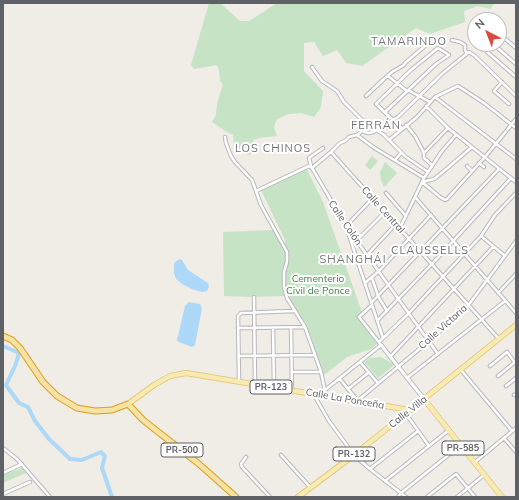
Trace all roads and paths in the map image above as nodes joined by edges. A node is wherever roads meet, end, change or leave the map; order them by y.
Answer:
1 (452, 40) dead end
2 (507, 41) edge
3 (425, 46) dead end
4 (516, 48) edge
5 (487, 52) edge
6 (502, 52) edge
7 (468, 53) junction
8 (516, 64) edge
9 (312, 67) dead end
10 (388, 76) junction
11 (516, 77) edge
12 (502, 82) junction
13 (397, 83) junction
14 (408, 91) junction
15 (366, 96) dead end
16 (420, 96) junction
17 (516, 96) edge
18 (436, 97) junction
19 (430, 102) junction
20 (509, 104) dead end
21 (426, 106) junction
22 (385, 112) junction
23 (516, 119) edge
24 (393, 120) junction
25 (406, 125) junction
26 (512, 125) junction
27 (402, 128) junction
28 (448, 128) junction
29 (516, 128) edge
30 (376, 129) junction
31 (356, 135) junction
32 (456, 135) junction
33 (225, 137) dead end
34 (390, 140) junction
35 (496, 143) junction
36 (472, 147) junction
37 (323, 148) dead end
38 (332, 152) junction
39 (401, 153) junction
40 (424, 153) junction
41 (485, 157) junction
42 (516, 159) edge
43 (395, 160) junction
44 (479, 163) junction
45 (431, 166) junction
46 (467, 166) dead end
47 (311, 167) junction
48 (484, 167) dead end
49 (499, 168) junction
50 (472, 171) junction
51 (428, 172) junction
52 (424, 178) junction
53 (511, 178) junction
54 (422, 182) junction
55 (516, 182) edge
56 (256, 191) junction
57 (386, 192) dead end
58 (514, 194) dead end
59 (415, 197) junction
60 (373, 198) junction
61 (385, 212) junction
62 (431, 215) junction
63 (406, 216) junction
64 (396, 224) junction
65 (346, 226) junction
66 (400, 228) junction
67 (442, 228) junction
68 (481, 236) junction
69 (409, 238) junction
70 (357, 240) junction
71 (454, 240) junction
72 (516, 242) edge
73 (493, 247) junction
74 (420, 251) junction
75 (465, 253) junction
76 (367, 255) junction
77 (504, 256) junction
78 (358, 262) junction
79 (432, 264) junction
80 (475, 267) junction
81 (378, 271) junction
82 (516, 274) edge
83 (444, 276) junction
84 (372, 278) junction
85 (487, 280) junction
86 (365, 283) junction
87 (388, 285) junction
88 (455, 289) junction
89 (498, 293) junction
90 (378, 296) junction
91 (254, 297) dead end
92 (398, 298) junction
93 (505, 301) junction
94 (372, 303) junction
95 (469, 305) junction
96 (294, 311) junction
97 (387, 311) junction
98 (254, 312) junction
99 (408, 313) junction
100 (516, 313) edge
101 (482, 319) junction
102 (377, 321) junction
103 (516, 325) edge
104 (305, 327) junction
105 (419, 327) junction
106 (238, 328) junction
107 (254, 328) junction
108 (273, 328) junction
109 (291, 328) junction
110 (3, 336) edge
111 (383, 338) junction
112 (500, 339) junction
113 (429, 341) junction
114 (380, 344) junction
115 (438, 354) junction
116 (315, 355) junction
117 (239, 356) junction
118 (255, 356) junction
119 (273, 356) junction
120 (291, 356) junction
121 (390, 357) junction
122 (360, 362) junction
123 (515, 363) edge
124 (490, 366) dead end
125 (398, 367) junction
126 (461, 370) junction
127 (292, 372) junction
128 (321, 372) junction
129 (368, 372) junction
130 (498, 376) dead end
131 (406, 378) junction
132 (516, 378) edge
133 (340, 379) junction
134 (239, 382) junction
135 (378, 383) junction
136 (255, 384) junction
137 (506, 386) dead end
138 (274, 388) junction
139 (348, 389) junction
140 (292, 390) junction
141 (325, 393) junction
142 (313, 394) junction
143 (424, 399) junction
144 (357, 401) junction
145 (128, 404) junction
146 (408, 412) junction
147 (516, 428) edge
148 (449, 430) junction
149 (418, 431) junction
150 (512, 431) junction
151 (504, 438) junction
152 (460, 445) junction
153 (429, 446) junction
154 (3, 448) edge
155 (516, 452) edge
156 (281, 455) dead end
157 (354, 455) junction
158 (246, 457) dead end
159 (474, 463) junction
160 (22, 464) junction
161 (370, 469) junction
162 (3, 473) edge
163 (484, 475) junction
164 (385, 481) junction
165 (30, 482) dead end
166 (310, 488) junction
167 (468, 488) junction
168 (401, 493) junction
169 (3, 494) edge
170 (50, 497) edge
171 (236, 497) edge
172 (270, 497) edge
173 (298, 497) edge
174 (398, 497) edge
175 (406, 497) edge
176 (427, 497) edge
177 (457, 497) edge
178 (475, 497) edge
179 (502, 497) edge

1 - 7 street
2 - 4 street
3 - 10 street
5 - 11 street
6 - 8 street
7 - 12 street
7 - 16 street
9 - 30 street
10 - 13 street
10 - 15 street
12 - 17 street
12 - 20 street
13 - 14 street
13 - 14 street
13 - 22 street
14 - 16 street
14 - 22 street
16 - 19 street
16 - 24 street
18 - 19 street
18 - 26 street
18 - 35 street
19 - 21 street
21 - 25 street
21 - 28 street
22 - 24 street
23 - 26 street
24 - 27 street
24 - 30 street
25 - 27 street
25 - 40 street
26 - 29 street
26 - 35 street
27 - 34 street
28 - 32 street
28 - 40 street
30 - 31 street
30 - 34 street
31 - 38 street
31 - 43 street
32 - 36 street
32 - 45 street
33 - 56 street
34 - 39 street
35 - 41 street
35 - 42 street
36 - 41 street
36 - 54 street
37 - 47 street
38 - 47 street
38 - 60 street, Calle Central
39 - 43 street
39 - 51 street
40 - 45 street
41 - 44 street
41 - 49 street
43 - 52 street
44 - 48 street
44 - 50 street
45 - 51 street
46 - 50 street
47 - 56 street
47 - 65 street, Calle Colón
49 - 53 street
49 - 67 street
50 - 54 street
51 - 52 street
52 - 54 street
53 - 55 street
53 - 71 street
54 - 59 street
56 - 96 street
57 - 63 street
58 - 68 street
59 - 62 street
59 - 63 street
60 - 61 street, Calle Central
60 - 65 street
61 - 64 street, Calle Central
61 - 70 street
62 - 67 street
62 - 69 street
63 - 66 street
64 - 66 street, Calle Central
64 - 76 street
65 - 70 street, Calle Colón
65 - 78 street
66 - 69 street, Calle Central
67 - 71 street
67 - 74 street
68 - 73 street
68 - 75 street
69 - 74 street, Calle Central
69 - 81 street
70 - 76 street, Calle Colón
71 - 75 street
71 - 79 street
72 - 77 street, Calle Victoria
73 - 77 street
73 - 80 street
74 - 79 street, Calle Central
74 - 87 street
75 - 80 street
75 - 83 street
76 - 78 street
76 - 81 street, Calle Colón
77 - 85 street, Calle Victoria
78 - 86 street
79 - 83 street, Calle Central
79 - 92 street
80 - 85 street
80 - 88 street
81 - 84 street
81 - 87 street, Calle Colón
82 - 89 street
83 - 88 street, Calle Central
83 - 99 street
84 - 86 street
84 - 90 street
85 - 89 street
85 - 95 street, Calle Victoria
86 - 94 street
87 - 90 street
87 - 92 street, Calle Colón
88 - 95 street, Calle Central
88 - 105 street
89 - 93 street
90 - 94 street
90 - 97 street
91 - 98 street
92 - 97 street
92 - 99 street, Calle Colón
93 - 100 street
93 - 101 street
94 - 102 street
94 - 114 street
95 - 101 street, Calle Central
95 - 113 street, Calle Victoria
96 - 98 street
96 - 104 street
97 - 102 street
98 - 106 street
98 - 107 street
99 - 105 street, Calle Colón
99 - 111 street
101 - 112 street, Calle Central
101 - 115 street
102 - 111 street
103 - 112 main road, Calle Villa
104 - 109 street
104 - 116 street
105 - 113 street, Calle Colón
105 - 121 street
106 - 107 street
106 - 117 street
107 - 108 street
107 - 118 street
108 - 109 street
108 - 119 street
109 - 120 street
110 - 145 highway, PR-123
111 - 114 street
112 - 126 main road, Calle Villa
113 - 115 street, Calle Colón
113 - 125 street, Calle Victoria
114 - 121 street, PR-585
114 - 122 street
115 - 131 street
116 - 120 street
116 - 128 street
117 - 118 street
117 - 134 street
118 - 119 street
118 - 136 street
119 - 120 street
119 - 138 street
120 - 127 street
121 - 125 street, PR-585
122 - 129 street
122 - 133 street
123 - 124 street
123 - 130 street
125 - 131 street, PR-585
125 - 135 street, Calle Victoria
126 - 143 main road, Calle Villa
126 - 150 street
127 - 128 street
127 - 140 street
128 - 141 street
129 - 135 street
129 - 139 street
131 - 143 street, PR-585
132 - 137 street
133 - 139 street
133 - 141 street
134 - 136 main road, Calle La Ponceña / PR-123
134 - 145 main road, Calle La Ponceña / PR-123
135 - 144 street, Calle Victoria
136 - 138 main road, Calle La Ponceña / PR-123
138 - 140 main road, Calle La Ponceña / PR-123
139 - 144 street
140 - 142 main road, Calle La Ponceña / PR-123
141 - 142 main road, Calle La Ponceña / PR-123
141 - 144 main road, Calle La Ponceña / PR-123
142 - 157 street
143 - 146 main road, Calle Villa
143 - 148 main road, PR-585
144 - 146 main road, Calle La Ponceña / PR-123
145 - 171 highway, PR-500 / PR-500
146 - 149 street
146 - 157 main road, Calle Villa / PR-132
147 - 150 street
148 - 152 main road, PR-585
148 - 153 street
149 - 153 street
149 - 161 street
150 - 151 street
151 - 155 street
151 - 159 street
152 - 159 main road, PR-585
152 - 168 street
153 - 164 street
154 - 160 street
156 - 166 street
157 - 161 street
157 - 166 main road, Calle Villa / PR-132
158 - 172 street
159 - 163 main road, PR-585
160 - 162 street
160 - 170 street
161 - 164 street
163 - 167 street
163 - 179 main road, PR-585
164 - 168 street
165 - 169 street
166 - 173 main road, Calle Villa / PR-132
167 - 176 street
167 - 177 street
167 - 178 street
168 - 174 street
168 - 175 street

